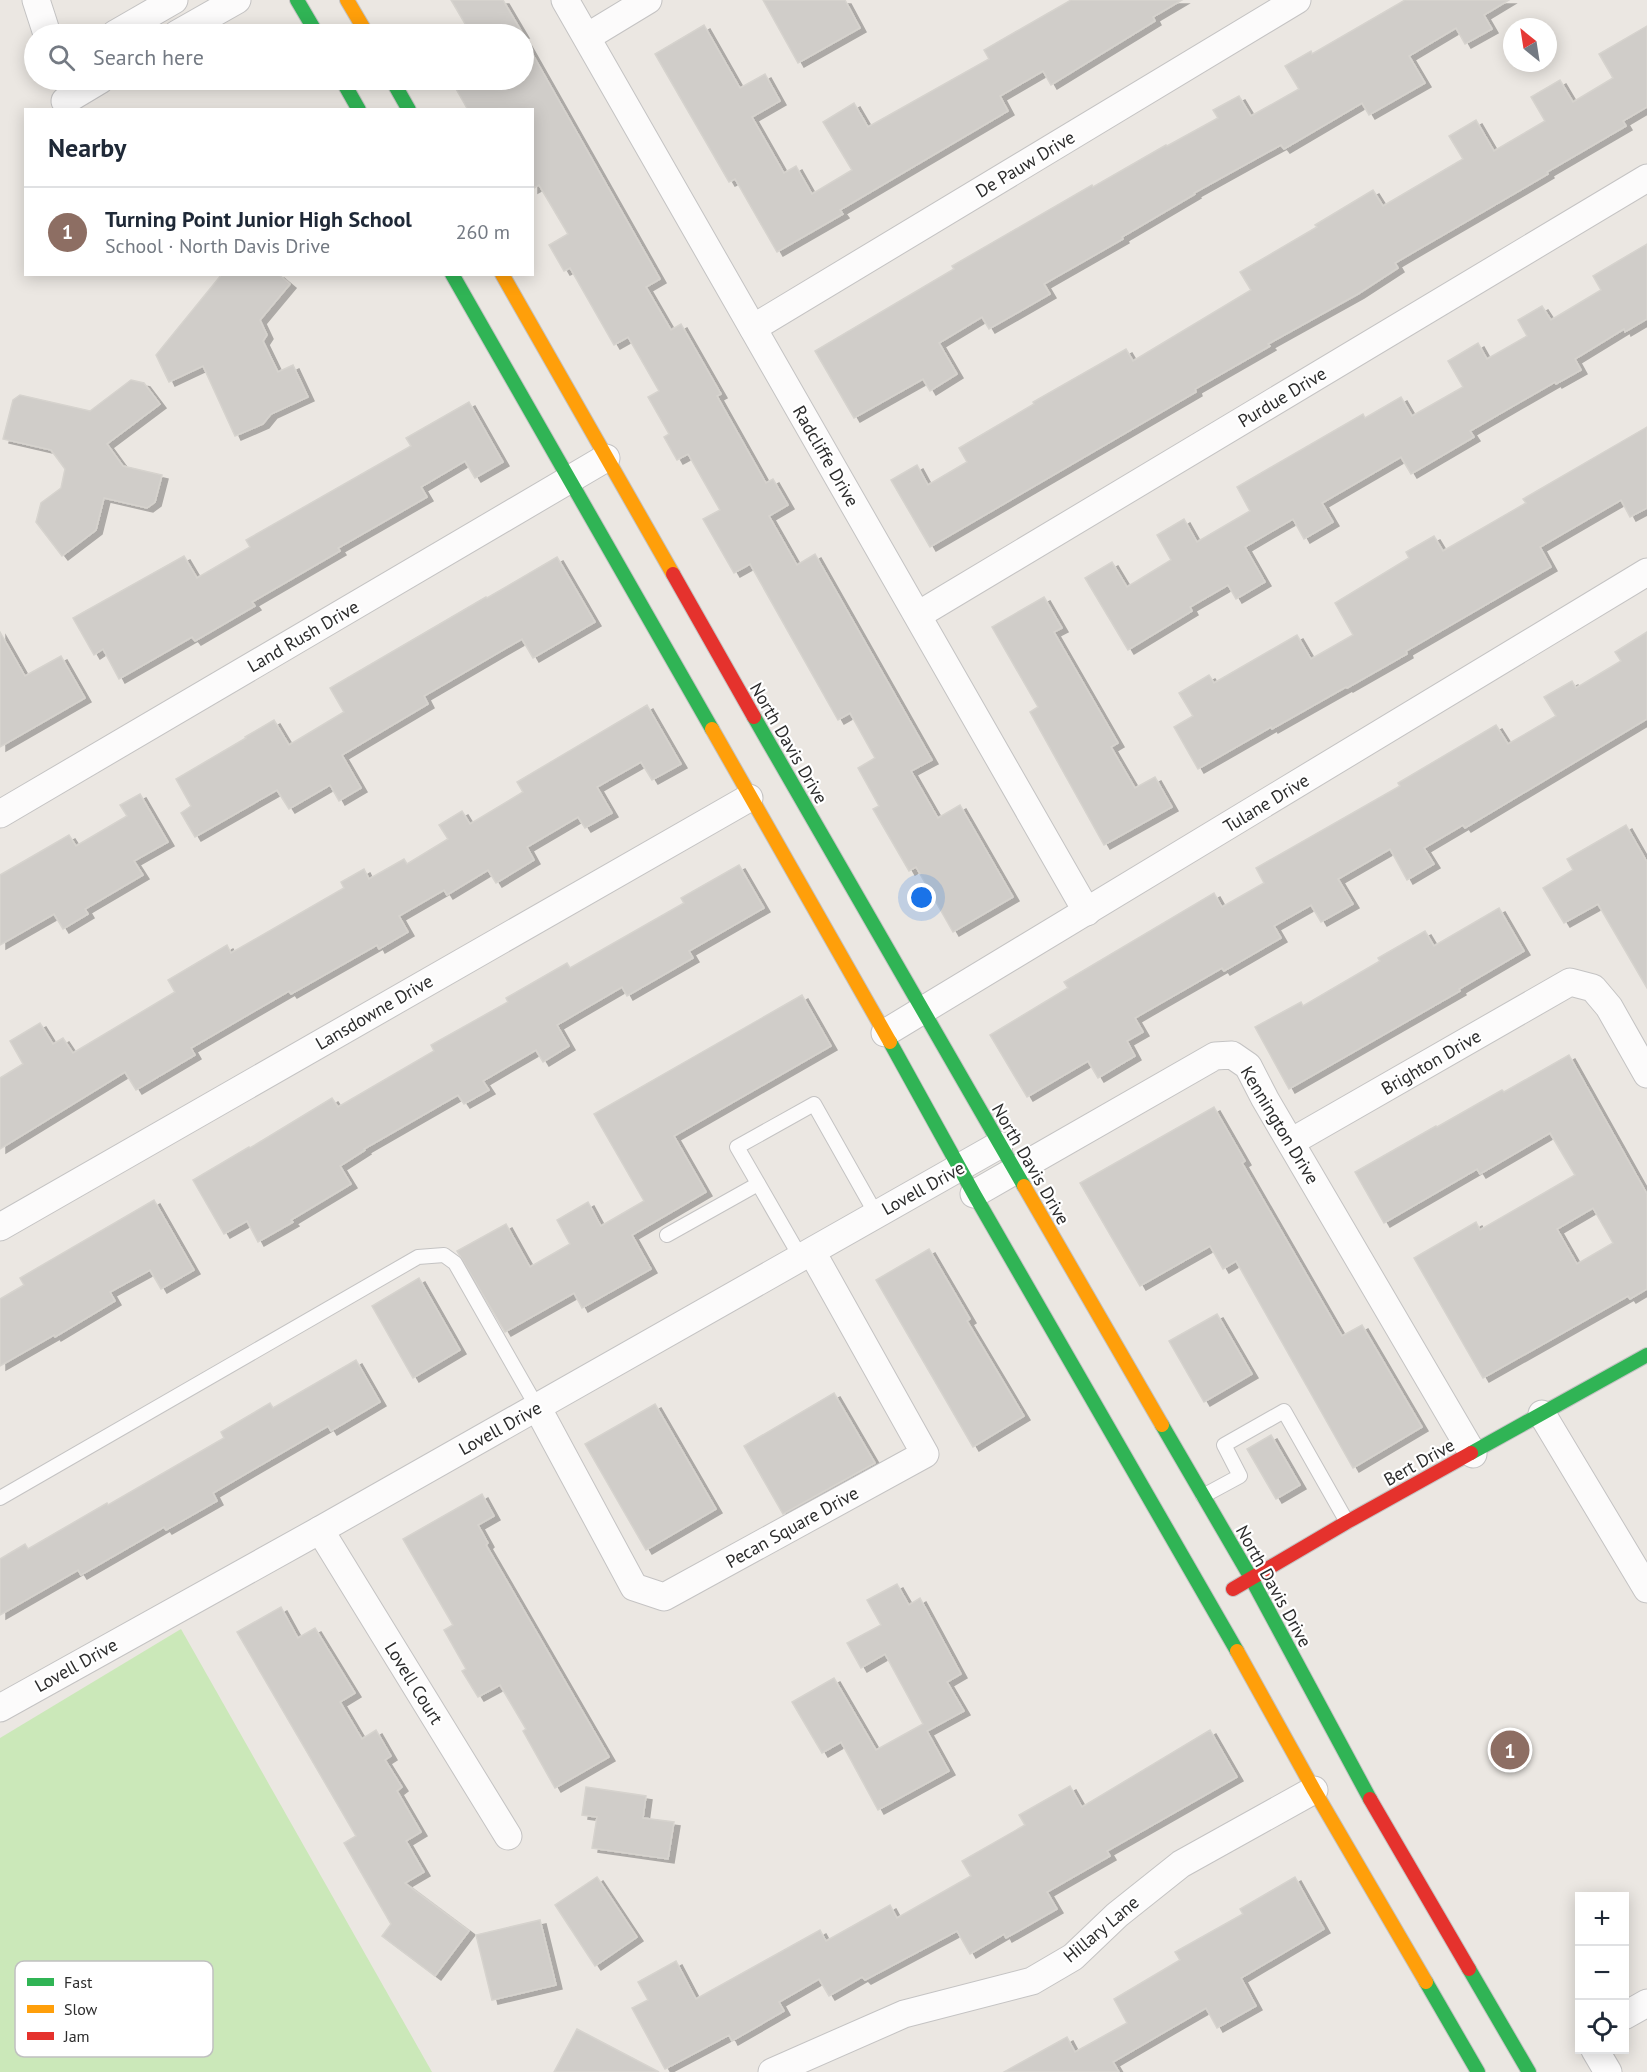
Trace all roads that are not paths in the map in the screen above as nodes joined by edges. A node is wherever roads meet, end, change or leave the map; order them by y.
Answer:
1 (36, 0) edge
2 (174, 0) edge
3 (237, 0) edge
4 (297, 0) edge
5 (347, 0) edge
6 (565, 0) edge
7 (648, 0) edge
8 (1297, 0) edge
9 (44, 24) edge
10 (132, 24) edge
11 (195, 24) edge
12 (311, 24) edge
13 (361, 24) edge
14 (586, 37) junction
15 (77, 90) edge
16 (348, 90) edge
17 (398, 90) edge
18 (63, 96) edge
19 (358, 108) edge
20 (408, 108) edge
21 (1647, 178) edge
22 (453, 276) edge
23 (503, 276) edge
24 (753, 327) junction
25 (606, 458) junction
26 (568, 480) junction
27 (1647, 572) edge
28 (918, 615) junction
29 (749, 798) junction
30 (0, 814) edge
31 (1087, 912) junction
32 (922, 1011) junction
33 (885, 1033) junction
34 (1647, 1074) edge
35 (1291, 1142) junction
36 (999, 1145) junction
37 (959, 1167) junction
38 (1014, 1171) junction
39 (759, 1184) junction
40 (974, 1194) junction
41 (876, 1214) junction
42 (0, 1227) edge
43 (668, 1235) dead end
44 (807, 1255) junction
45 (1647, 1355) edge
46 (537, 1407) junction
47 (1542, 1414) junction
48 (1473, 1454) junction
49 (1203, 1496) junction
50 (0, 1498) edge
51 (1347, 1522) junction
52 (320, 1530) junction
53 (1251, 1578) junction
54 (1647, 1589) edge
55 (1210, 1602) junction
56 (0, 1707) edge
57 (1314, 1790) junction
58 (508, 1836) dead end
59 (1647, 2003) edge
60 (1629, 2013) edge
61 (1599, 2054) edge
62 (772, 2072) edge
63 (1478, 2072) edge
64 (1529, 2072) edge
65 (1608, 2072) edge

1 - 9 street
2 - 10 street
3 - 11 street
4 - 12 street
5 - 13 street
6 - 14 street, Radcliffe Drive
7 - 14 street
8 - 24 street, De Pauw Drive
14 - 24 street, Radcliffe Drive
15 - 18 street
16 - 19 street
17 - 20 street
21 - 28 street, Purdue Drive
22 - 26 street
23 - 25 street, North Davis Drive
24 - 28 street, Radcliffe Drive
25 - 26 street, Land Rush Drive
25 - 32 street, North Davis Drive
26 - 29 street
26 - 30 street, Land Rush Drive
27 - 31 street, Tulane Drive
28 - 31 street, Radcliffe Drive
29 - 33 street
29 - 42 street, Lansdowne Drive
31 - 32 street, Tulane Drive
32 - 33 street, Tulane Drive
32 - 36 street, North Davis Drive
33 - 37 street
34 - 35 street, Brighton Drive
35 - 38 street, Kennington Drive
35 - 48 street, Kennington Drive
36 - 37 street, Lovell Drive
36 - 38 street, North Davis Drive
37 - 40 street
37 - 41 street, Lovell Drive
38 - 40 street, Kennington Drive
38 - 49 street, North Davis Drive
39 - 41 lane
39 - 43 lane
39 - 44 lane
40 - 55 street
41 - 44 street, Lovell Drive
44 - 46 street, Lovell Drive
44 - 46 street, Pecan Square Drive
45 - 47 street, Bert Drive
46 - 50 lane
46 - 52 street, Lovell Drive
47 - 48 street, Bert Drive
47 - 54 street
48 - 51 street, Bert Drive
49 - 51 lane
49 - 53 street, North Davis Drive
51 - 53 street, Bert Drive
52 - 56 street, Lovell Drive
52 - 58 street, Lovell Court
53 - 55 street, Bert Drive
53 - 64 street, North Davis Drive
55 - 57 street
57 - 62 street, Hillary Lane
57 - 63 street
59 - 60 street
61 - 65 street

